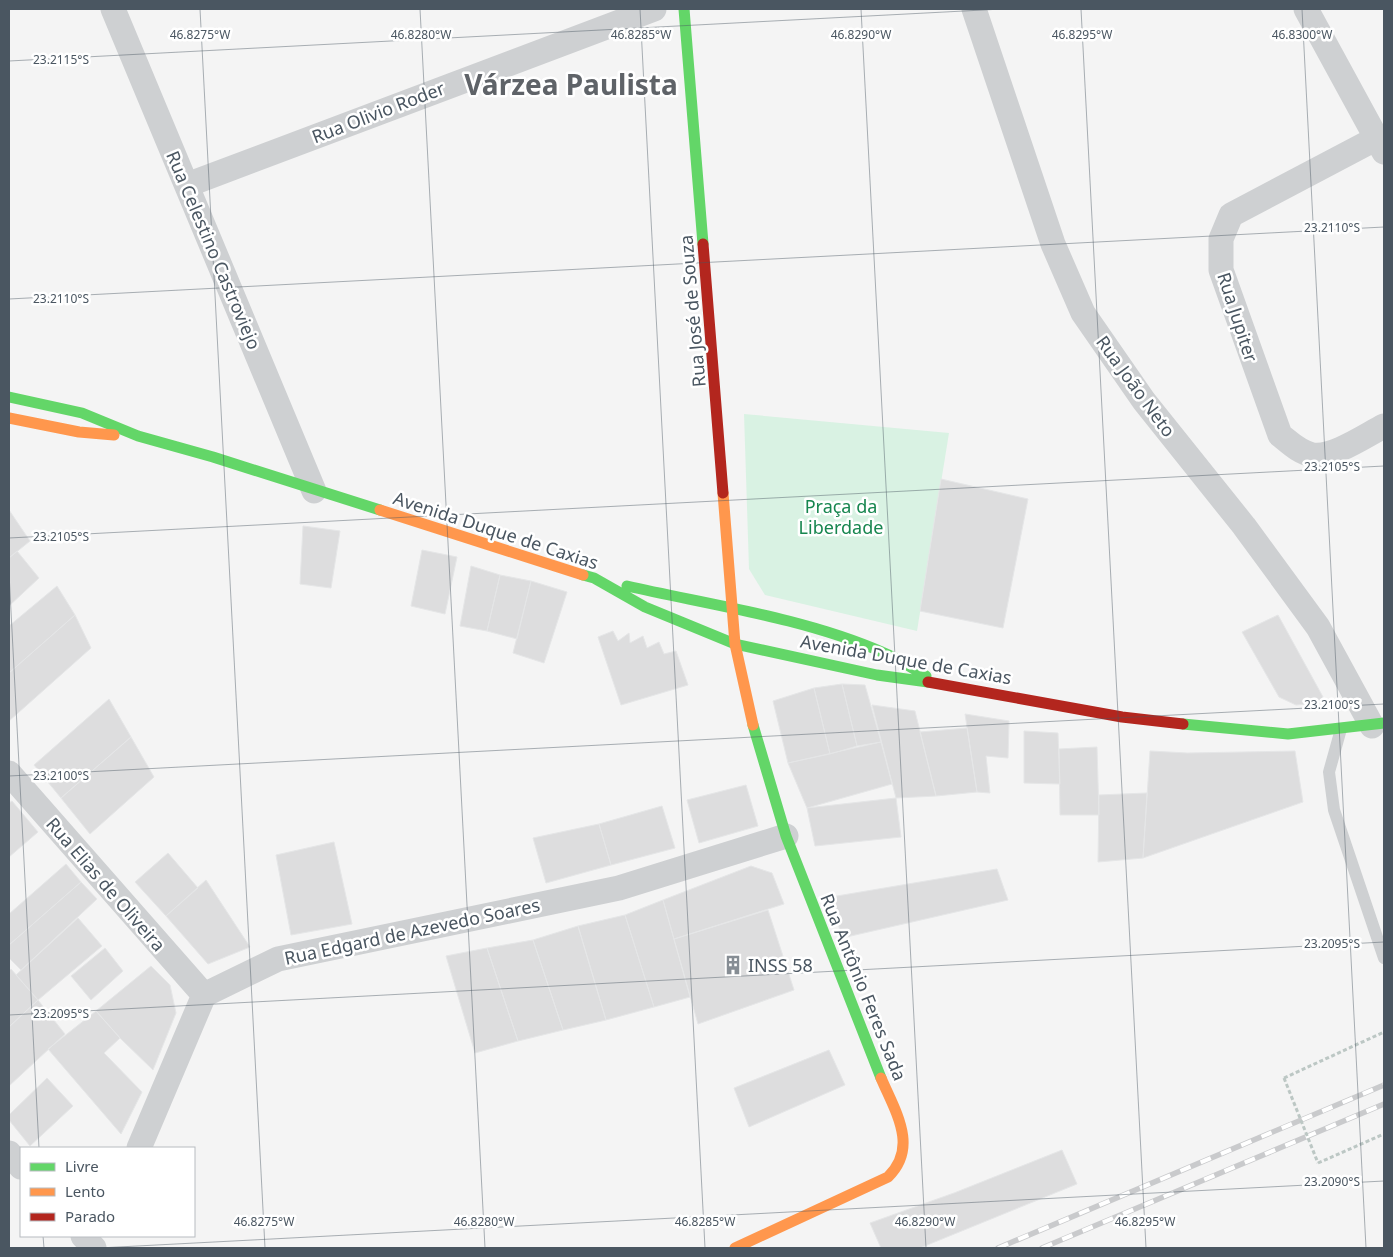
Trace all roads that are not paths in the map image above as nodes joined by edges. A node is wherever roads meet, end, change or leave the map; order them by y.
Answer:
1 (113, 9) edge
2 (654, 9) edge
3 (684, 9) edge
4 (974, 9) edge
5 (1306, 9) edge
6 (1381, 145) edge
7 (187, 184) junction
8 (9, 397) edge
9 (9, 418) edge
10 (1384, 426) edge
11 (138, 436) junction
12 (314, 491) junction
13 (594, 578) junction
14 (734, 610) junction
15 (735, 644) junction
16 (939, 682) junction
17 (1378, 724) edge
18 (1341, 729) junction
19 (12, 783) edge
20 (786, 836) junction
21 (1384, 958) edge
22 (204, 995) junction
23 (139, 1147) edge
24 (9, 1153) edge
25 (20, 1166) edge
26 (84, 1237) edge
27 (96, 1248) edge
28 (735, 1248) edge

1 - 7 street, Rua Celestino Castroviejo
2 - 7 street, Rua Olivio Roder
3 - 14 main road, Rua José de Souza
4 - 17 street, Rua João Neto
5 - 6 street
6 - 10 street, Rua Jupiter
7 - 12 street, Rua Celestino Castroviejo
8 - 11 main road, Avenida Duque de Caxias
9 - 11 main road, Avenida Duque de Caxias
11 - 12 main road, Avenida Duque de Caxias
12 - 13 main road, Avenida Duque de Caxias
13 - 14 main road
13 - 15 main road, Avenida Duque de Caxias
14 - 15 main road, Rua José de Souza
14 - 16 main road
15 - 16 main road, Avenida Duque de Caxias
15 - 20 main road, Rua Antônio Feres Sada
16 - 18 main road, Avenida Duque de Caxias
17 - 18 main road, Avenida Duque de Caxias
18 - 21 lane
19 - 22 street, Rua Elias de Oliveira
20 - 22 street, Rua Edgard de Azevedo Soares
20 - 28 main road, Rua Antônio Feres Sada
22 - 23 street
24 - 25 street
26 - 27 street

